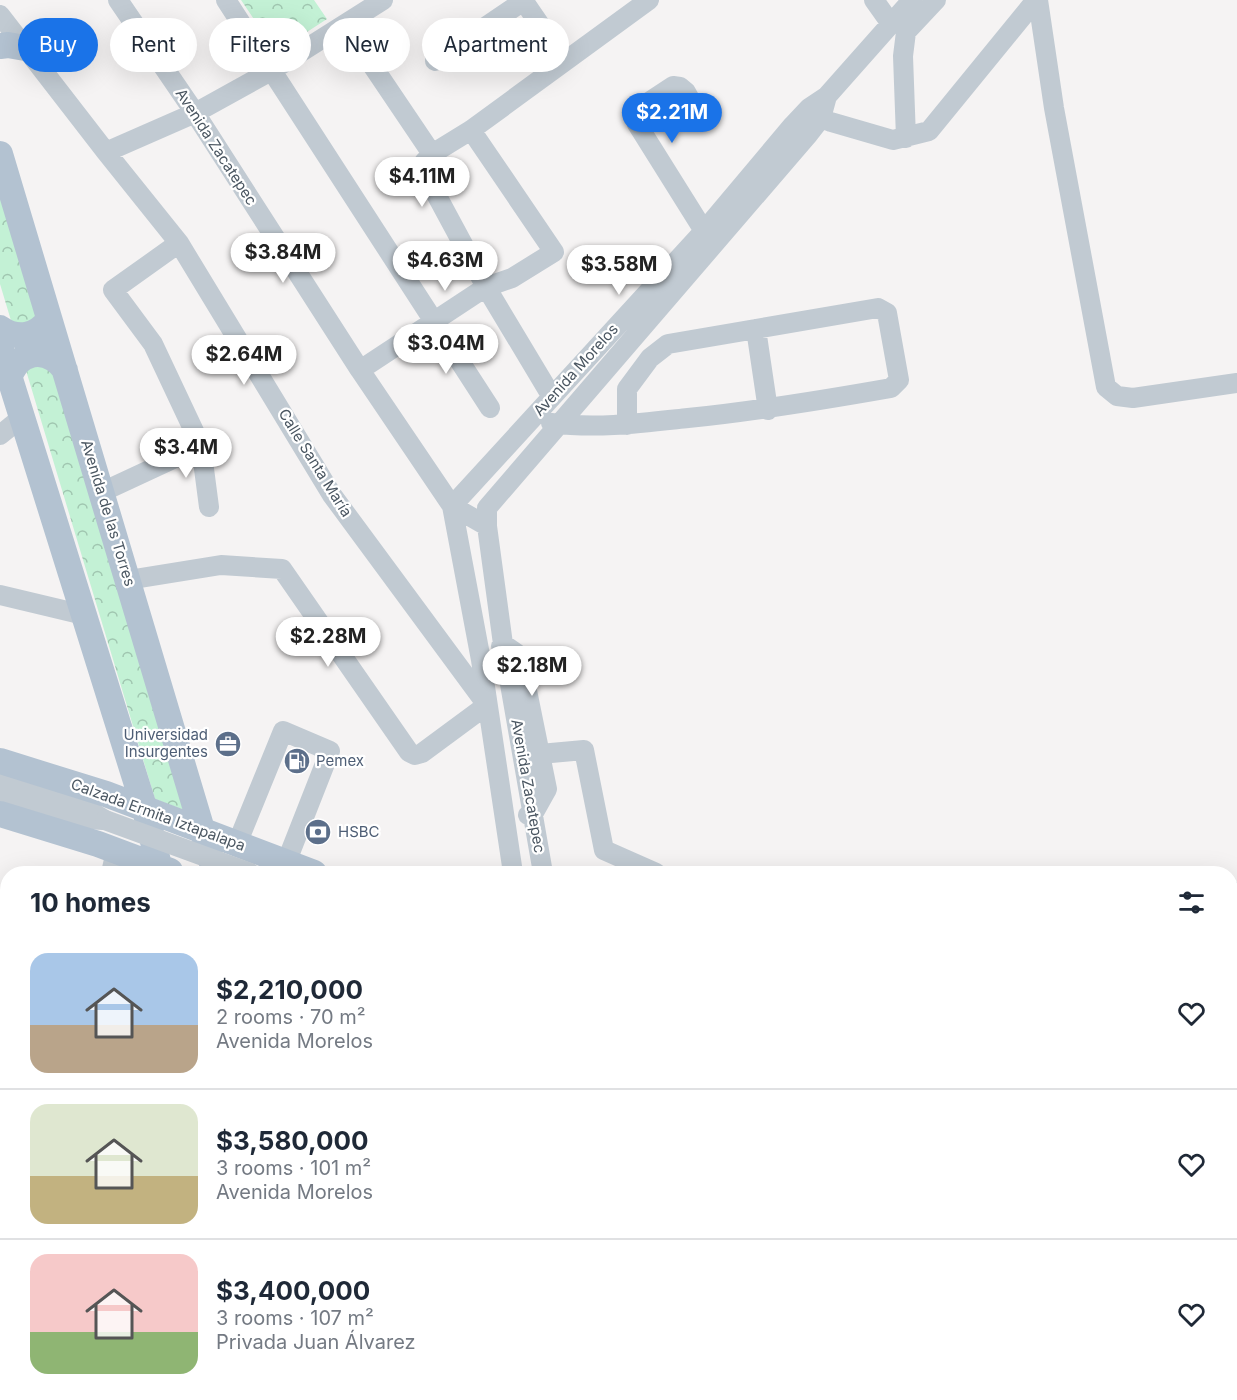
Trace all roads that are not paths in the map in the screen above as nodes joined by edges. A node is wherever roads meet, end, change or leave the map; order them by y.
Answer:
1 (118, 0) edge
2 (226, 0) edge
3 (383, 0) edge
4 (524, 0) edge
5 (649, 0) edge
6 (874, 0) edge
7 (912, 0) edge
8 (936, 0) edge
9 (1037, 0) edge
10 (0, 15) edge
11 (238, 18) edge
12 (356, 18) edge
13 (498, 18) edge
14 (536, 18) edge
15 (891, 24) junction
16 (12, 47) edge
17 (569, 56) edge
18 (270, 72) edge
19 (273, 72) edge
20 (377, 72) edge
21 (548, 72) edge
22 (195, 113) junction
23 (815, 113) junction
24 (701, 119) dead end
25 (471, 130) junction
26 (906, 138) junction
27 (106, 152) junction
28 (0, 154) edge
29 (432, 154) junction
30 (776, 159) junction
31 (704, 231) junction
32 (179, 243) junction
33 (486, 287) junction
34 (49, 319) junction
35 (433, 322) junction
36 (0, 328) edge
37 (756, 329) junction
38 (0, 347) edge
39 (65, 370) junction
40 (360, 370) junction
41 (9, 380) junction
42 (1237, 383) edge
43 (552, 397) junction
44 (490, 408) dead end
45 (768, 410) junction
46 (21, 417) junction
47 (530, 420) junction
48 (560, 424) junction
49 (627, 425) junction
50 (0, 435) edge
51 (201, 446) junction
52 (102, 492) junction
53 (452, 506) junction
54 (209, 507) dead end
55 (487, 526) junction
56 (128, 580) junction
57 (0, 595) edge
58 (84, 615) junction
59 (503, 644) junction
60 (453, 660) junction
61 (481, 660) junction
62 (487, 705) junction
63 (540, 754) junction
64 (0, 762) edge
65 (0, 777) edge
66 (0, 796) edge
67 (145, 810) junction
68 (0, 814) edge
69 (533, 814) junction
70 (105, 820) junction
71 (506, 823) junction
72 (205, 832) junction
73 (237, 844) junction
74 (113, 862) edge
75 (286, 863) junction
76 (136, 866) edge
77 (163, 866) edge
78 (214, 866) edge
79 (231, 866) edge
80 (294, 866) edge
81 (512, 866) edge
82 (542, 866) edge
83 (640, 866) edge

1 - 22 street, Avenida Zacatepec
2 - 11 street
3 - 12 street
4 - 13 street
4 - 14 street
5 - 17 street
6 - 15 street
7 - 15 street, Avenida Morelos
8 - 26 street
9 - 26 street
9 - 42 street
10 - 16 street, Calle Santa María
15 - 23 street, Avenida Morelos
16 - 27 street, Calle Santa María
18 - 22 street
19 - 35 street
20 - 29 street
21 - 25 street
22 - 27 street
22 - 40 street, Avenida Zacatepec
23 - 26 street
23 - 30 street, Avenida Morelos
24 - 31 street
25 - 29 street
25 - 33 street
27 - 32 street, Calle Santa María
28 - 34 main road, Avenida de las Torres
29 - 33 street
30 - 31 street, Avenida Morelos
30 - 48 street, Avenida Morelos
31 - 43 street, Avenida Morelos
32 - 51 street
32 - 60 street, Calle Santa María
33 - 35 street
33 - 43 street
34 - 36 main road
34 - 39 main road, Avenida de las Torres
35 - 40 street
35 - 44 street
37 - 45 street
37 - 45 street
37 - 49 street
38 - 41 main road
39 - 41 main road
39 - 52 main road, Avenida de las Torres
40 - 53 street, Avenida Zacatepec
41 - 46 main road
43 - 47 street, Avenida Morelos
45 - 49 street
46 - 50 street
46 - 58 main road
47 - 48 street
47 - 53 street, Avenida Morelos
48 - 49 street
48 - 55 street, Avenida Morelos
51 - 52 street
51 - 54 street
52 - 56 main road, Avenida de las Torres
53 - 55 street, Avenida Zacatepec
53 - 61 street, Avenida Zacatepec
55 - 59 street, Avenida Zacatepec
56 - 62 street
56 - 72 main road, Avenida de las Torres
57 - 58 street
58 - 67 main road
59 - 61 street
59 - 63 street
59 - 69 street, Avenida Zacatepec
60 - 61 street
60 - 62 street, Calle Santa María
61 - 62 street, Avenida Zacatepec
62 - 71 street, Avenida Zacatepec
63 - 69 street
63 - 83 street
64 - 67 main road, Calzada Ermita Iztapalapa
65 - 70 street
66 - 70 street
67 - 72 main road, Calzada Ermita Iztapalapa
67 - 77 main road
68 - 74 main road
69 - 71 street
69 - 82 street, Avenida Zacatepec
70 - 79 street, bridge
71 - 81 street, Avenida Zacatepec
72 - 73 main road, Calzada Ermita Iztapalapa
72 - 78 main road, Avenida de las Torres
73 - 75 main road, Calzada Ermita Iztapalapa
73 - 75 street
74 - 76 main road
75 - 80 main road, Calzada Ermita Iztapalapa

